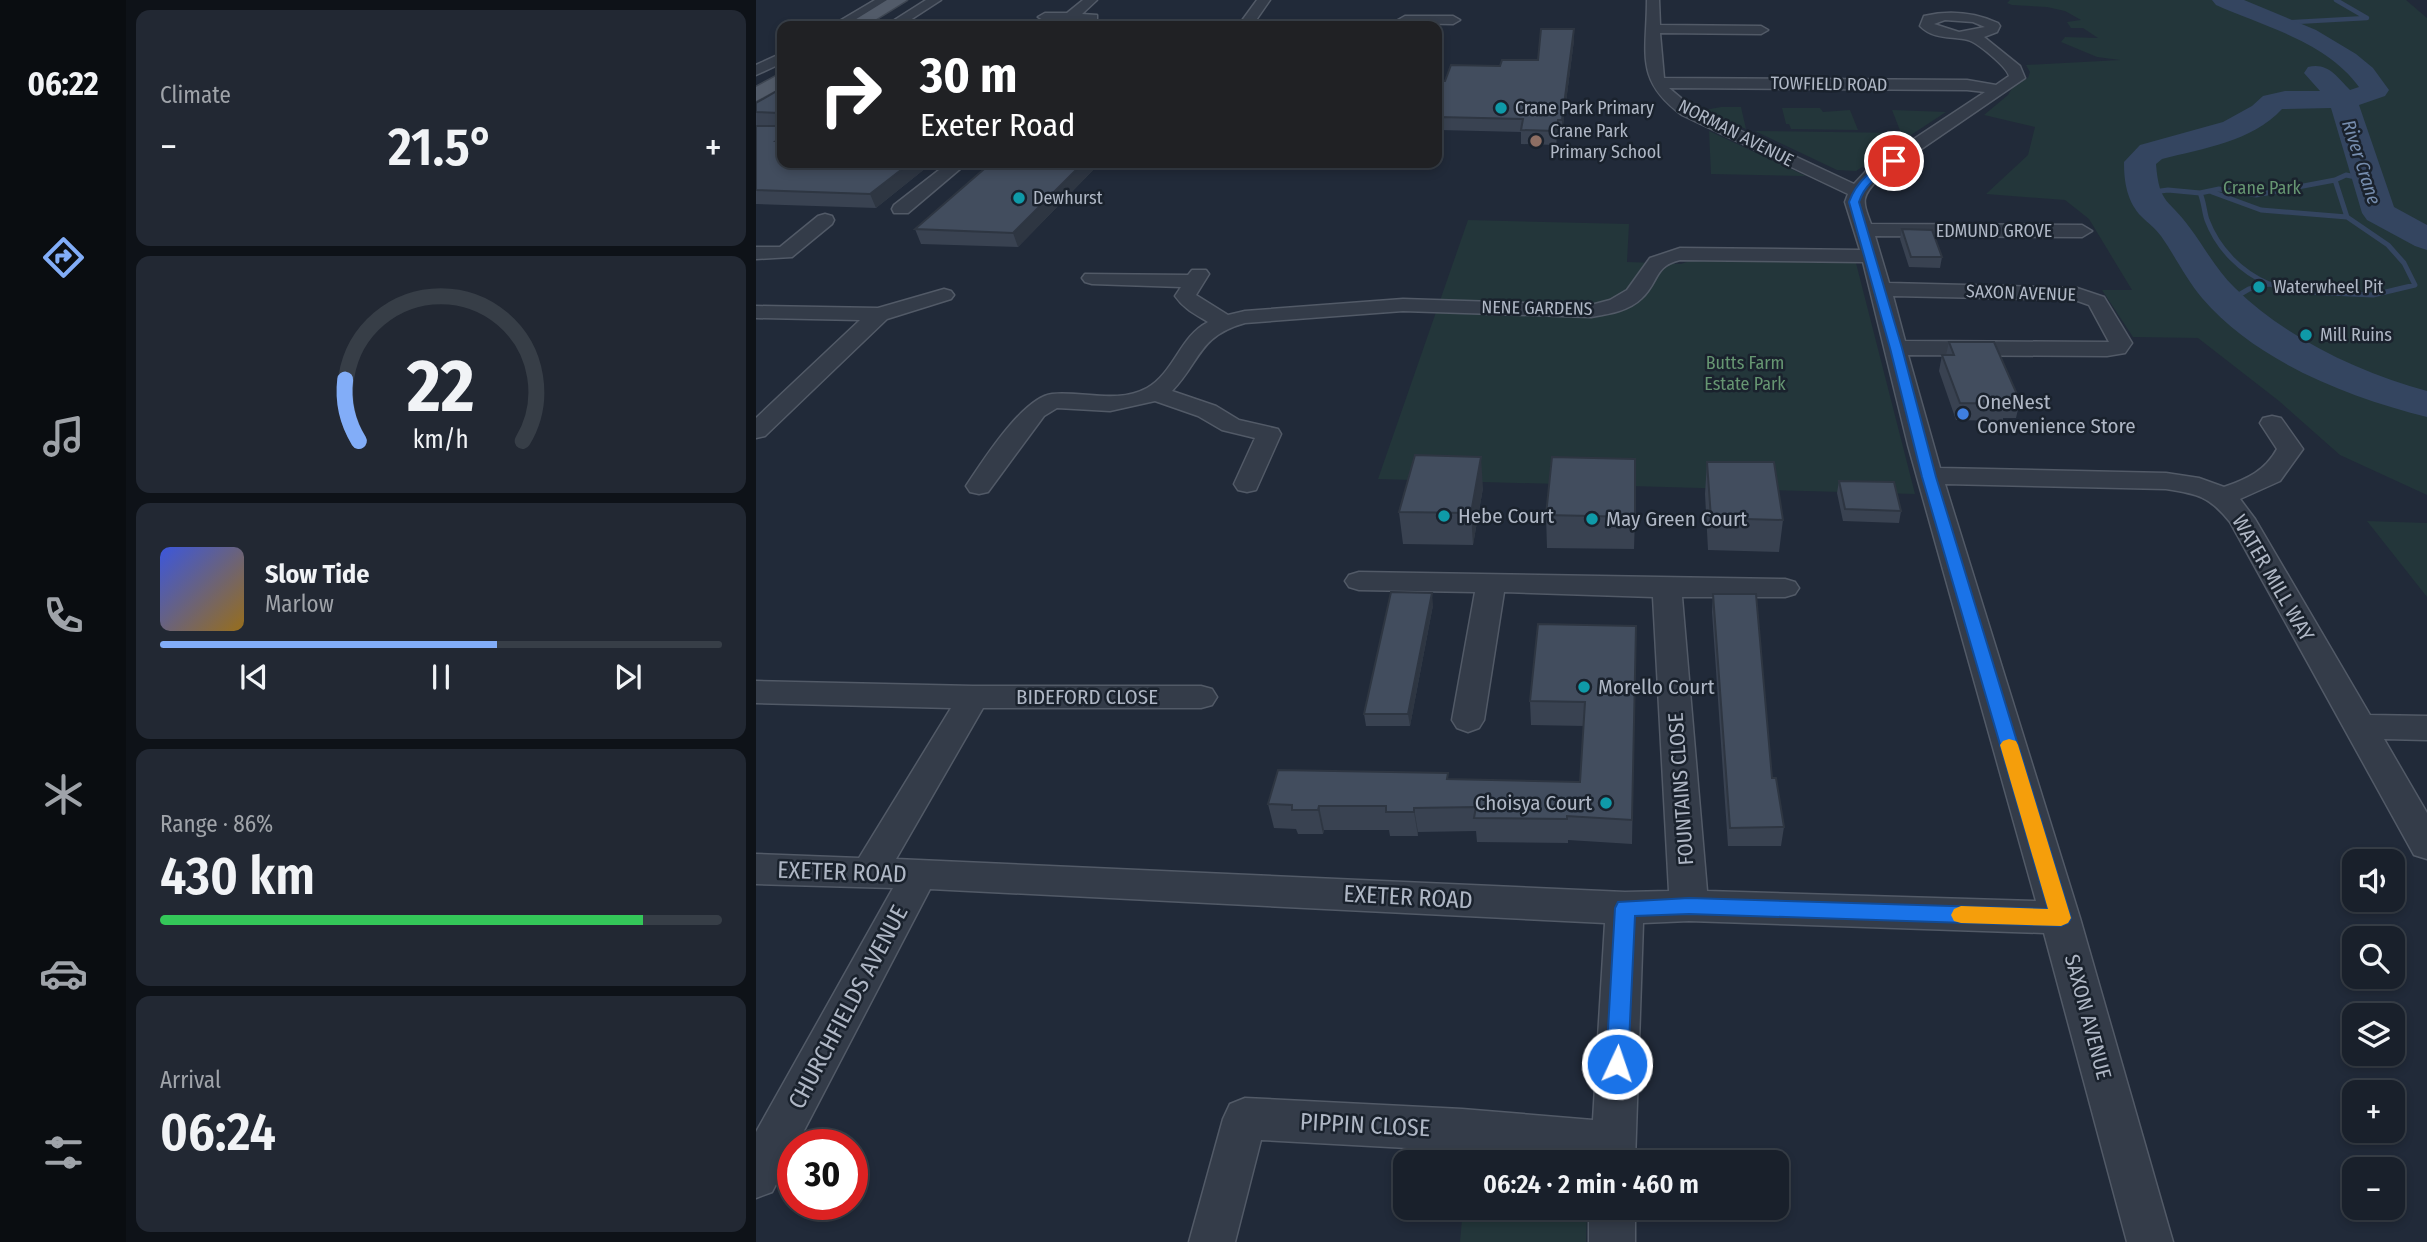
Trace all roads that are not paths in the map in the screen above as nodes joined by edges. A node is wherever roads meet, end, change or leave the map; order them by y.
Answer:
1 (885, 0) edge
2 (899, 0) edge
3 (915, 0) edge
4 (935, 0) edge
5 (1091, 0) edge
6 (1264, 0) edge
7 (1653, 0) edge
8 (1931, 7) dead end
9 (1945, 16) junction
10 (1045, 17) dead end
11 (1070, 17) junction
12 (1092, 18) dead end
13 (1405, 20) dead end
14 (1452, 20) dead end
15 (847, 21) edge
16 (862, 21) edge
17 (879, 21) edge
18 (900, 21) edge
19 (1249, 21) edge
20 (1654, 29) junction
21 (1761, 30) dead end
22 (1972, 35) junction
23 (769, 74) edge
24 (1658, 83) junction
25 (1999, 90) junction
26 (756, 94) edge
27 (952, 168) edge
28 (1858, 190) junction
29 (901, 209) dead end
30 (825, 220) dead end
31 (1864, 230) junction
32 (2082, 231) dead end
33 (756, 253) edge
34 (1870, 256) junction
35 (1092, 278) dead end
36 (1880, 289) junction
37 (944, 295) dead end
38 (756, 312) edge
39 (879, 314) junction
40 (1225, 322) junction
41 (1896, 348) junction
42 (1156, 393) junction
43 (2272, 423) dead end
44 (756, 431) edge
45 (1929, 477) junction
46 (1247, 484) dead end
47 (979, 486) dead end
48 (2223, 496) junction
49 (1359, 582) dead end
50 (1491, 583) junction
51 (1667, 587) junction
52 (1785, 588) dead end
53 (756, 692) edge
54 (973, 697) junction
55 (1201, 697) dead end
56 (1468, 720) dead end
57 (2359, 727) junction
58 (2427, 728) edge
59 (2427, 845) edge
60 (756, 869) edge
61 (870, 872) junction
62 (920, 874) junction
63 (1689, 906) junction
64 (1625, 908) junction
65 (2061, 918) junction
66 (1598, 1150) edge
67 (1613, 1150) edge
68 (756, 1176) edge
69 (1612, 1220) edge
70 (1212, 1242) edge
71 (1612, 1242) edge
72 (2150, 1242) edge

1 - 15 street
2 - 16 main road
3 - 17 main road
4 - 18 street
5 - 11 street
6 - 19 street
7 - 20 street, NORMAN AVENUE
8 - 9 street
9 - 22 street
9 - 22 street
10 - 11 street
11 - 12 street
13 - 14 street
20 - 21 street
20 - 24 street, NORMAN AVENUE
22 - 25 street
23 - 26 main road
24 - 25 street, TOWFIELD ROAD
24 - 28 street, NORMAN AVENUE
25 - 28 street
27 - 29 street
28 - 31 street, SAXON AVENUE
30 - 33 street
31 - 32 street, EDMUND GROVE
31 - 34 street, SAXON AVENUE
34 - 36 street, SAXON AVENUE
34 - 40 street, NENE GARDENS
35 - 40 street
36 - 41 street, SAXON AVENUE
36 - 41 street, SAXON AVENUE
37 - 39 street
38 - 39 street
39 - 44 street
40 - 42 street, NENE GARDENS
41 - 45 street, SAXON AVENUE
42 - 46 street
42 - 47 street
43 - 48 street
45 - 48 street, WATER MILL WAY
45 - 65 street, SAXON AVENUE
48 - 57 street, WATER MILL WAY
49 - 50 street
50 - 51 street
50 - 56 street
51 - 52 street
51 - 63 street, FOUNTAINS CLOSE
53 - 54 street, BIDEFORD CLOSE
54 - 55 street, BIDEFORD CLOSE
54 - 61 street
57 - 58 street
57 - 59 street, WATER MILL WAY
60 - 61 street, EXETER ROAD
61 - 62 street, EXETER ROAD
62 - 64 street, EXETER ROAD
62 - 68 street, CHURCHFIELDS AVENUE
63 - 64 street, EXETER ROAD
63 - 65 street, EXETER ROAD
64 - 67 street
65 - 72 street, SAXON AVENUE
66 - 70 street, PIPPIN CLOSE
69 - 71 street

